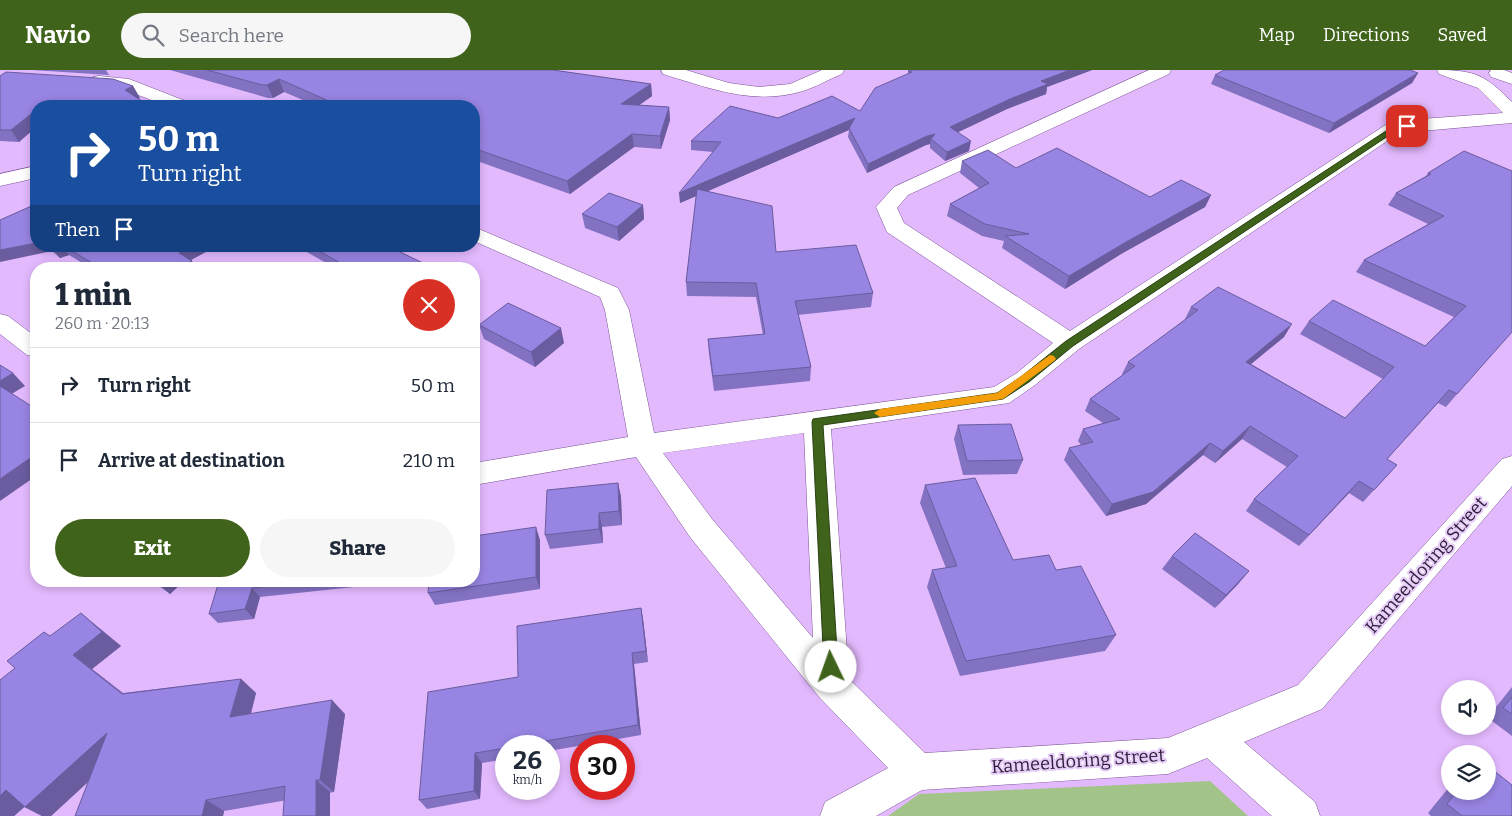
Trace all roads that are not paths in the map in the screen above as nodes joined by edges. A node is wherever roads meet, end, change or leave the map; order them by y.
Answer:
1 (669, 70) edge
2 (836, 70) edge
3 (1162, 70) edge
4 (1445, 70) edge
5 (1498, 76) edge
6 (87, 80) edge
7 (167, 100) edge
8 (1512, 112) edge
9 (1512, 118) edge
10 (30, 173) edge
11 (0, 180) edge
12 (480, 236) edge
13 (0, 322) edge
14 (1070, 343) junction
15 (30, 344) edge
16 (817, 422) junction
17 (643, 445) junction
18 (1512, 467) edge
19 (480, 473) edge
20 (832, 686) junction
21 (1211, 738) junction
22 (918, 772) junction
23 (839, 816) edge
24 (1301, 816) edge

1 - 2 street
3 - 14 street
4 - 5 street
5 - 8 street
6 - 7 street
9 - 14 street
10 - 11 street
12 - 17 street
13 - 15 street
14 - 16 street
16 - 17 street
16 - 20 street
17 - 19 street
17 - 20 street
18 - 21 street, Kameeldoring Street
20 - 22 street
21 - 22 street, Kameeldoring Street
21 - 24 street
22 - 23 street, Kameeldoring Street

